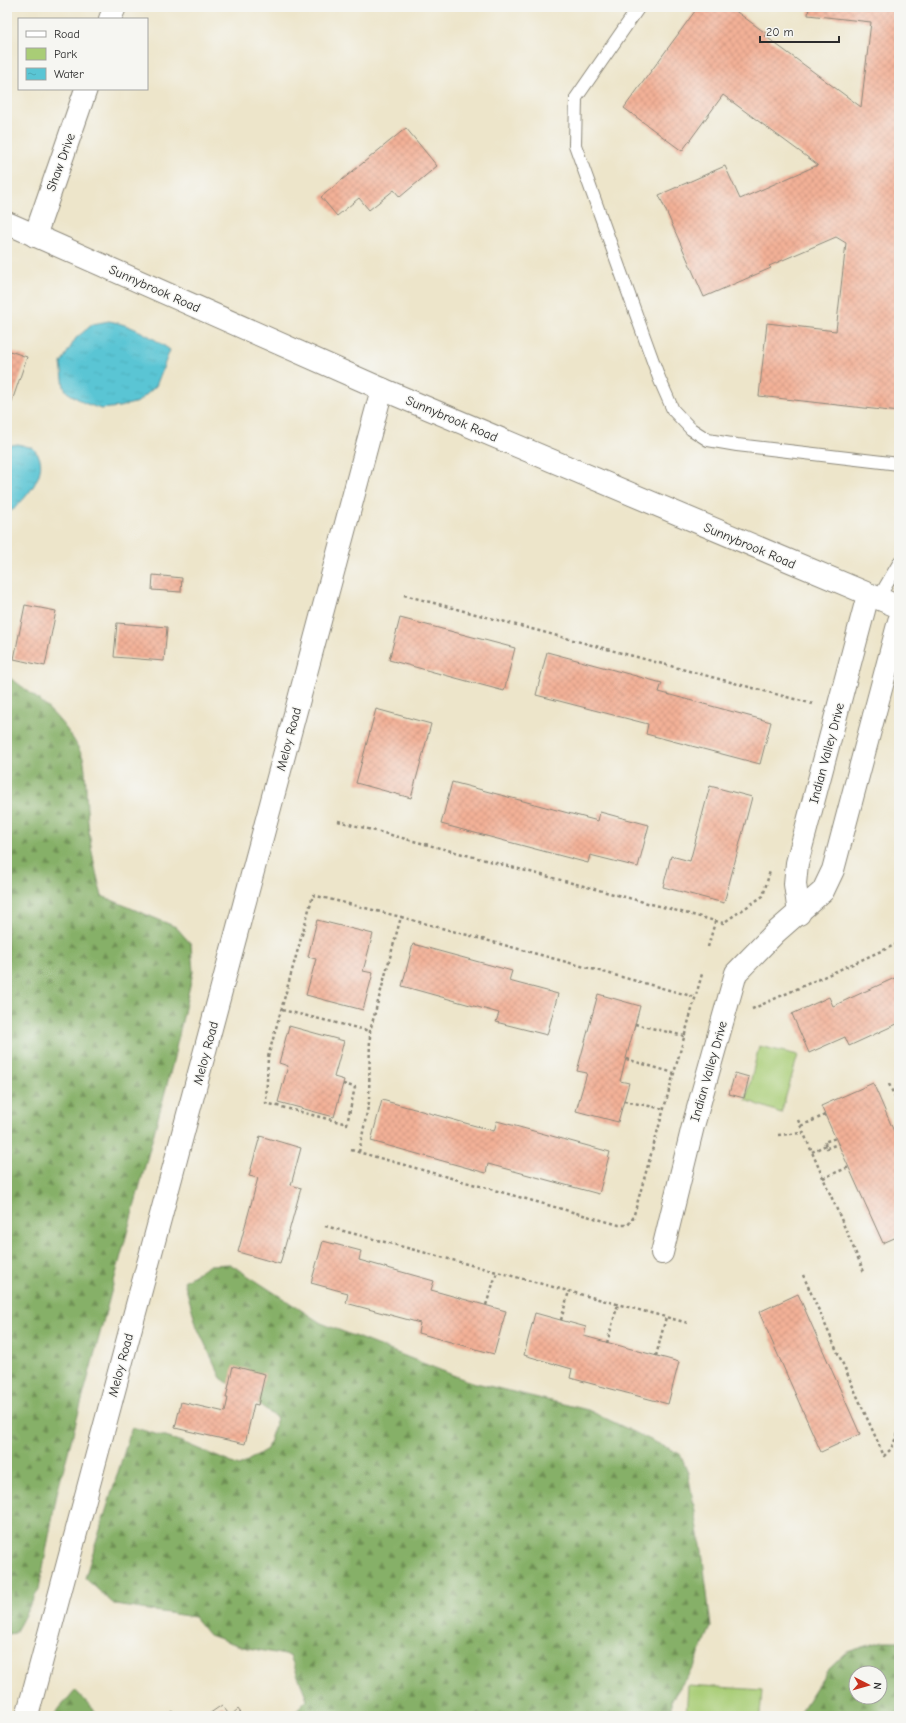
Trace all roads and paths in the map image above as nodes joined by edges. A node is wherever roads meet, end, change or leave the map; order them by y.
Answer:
1 (115, 7) edge
2 (639, 7) edge
3 (110, 18) edge
4 (86, 90) edge
5 (7, 223) edge
6 (35, 236) junction
7 (382, 389) junction
8 (899, 464) edge
9 (899, 563) edge
10 (404, 595) dead end
11 (873, 597) junction
12 (899, 607) edge
13 (899, 621) edge
14 (816, 705) dead end
15 (338, 821) dead end
16 (771, 866) dead end
17 (799, 914) junction
18 (401, 917) junction
19 (715, 922) junction
20 (899, 943) edge
21 (708, 947) dead end
22 (702, 974) dead end
23 (695, 997) junction
24 (282, 1010) junction
25 (747, 1011) dead end
26 (635, 1024) dead end
27 (370, 1031) junction
28 (684, 1036) junction
29 (626, 1059) dead end
30 (674, 1073) junction
31 (343, 1084) dead end
32 (889, 1084) dead end
33 (624, 1101) dead end
34 (899, 1106) edge
35 (664, 1109) junction
36 (825, 1115) dead end
37 (798, 1120) dead end
38 (800, 1126) junction
39 (803, 1132) junction
40 (778, 1135) dead end
41 (836, 1138) dead end
42 (838, 1144) dead end
43 (826, 1145) junction
44 (351, 1150) dead end
45 (359, 1152) junction
46 (812, 1152) junction
47 (849, 1167) dead end
48 (823, 1178) junction
49 (325, 1226) dead end
50 (662, 1253) dead end
51 (497, 1272) junction
52 (864, 1272) dead end
53 (803, 1275) dead end
54 (569, 1291) junction
55 (618, 1304) junction
56 (486, 1305) dead end
57 (666, 1317) junction
58 (560, 1320) dead end
59 (688, 1323) dead end
60 (607, 1343) dead end
61 (656, 1356) dead end
62 (899, 1431) edge
63 (27, 1716) edge

1 - 3 street
2 - 8 lane
4 - 6 street, Shaw Drive
5 - 6 street, Sunnybrook Road
6 - 7 street, Sunnybrook Road
7 - 11 street, Sunnybrook Road
7 - 63 street, Meloy Road
9 - 11 lane
10 - 14 path
11 - 12 street, Sunnybrook Road
11 - 17 street, Indian Valley Drive
13 - 17 street, Indian Valley Drive
15 - 19 path
16 - 19 path
17 - 50 street, Indian Valley Drive
18 - 23 path
18 - 24 path
18 - 27 path
19 - 21 path
20 - 25 path
22 - 23 path
23 - 28 path
24 - 27 path
24 - 31 path
26 - 28 path
27 - 45 path
28 - 30 path
29 - 30 path
30 - 35 path
32 - 34 path
33 - 35 path
35 - 45 path
36 - 38 path
37 - 38 path
38 - 39 path
39 - 40 path
39 - 46 path
41 - 43 path
42 - 43 path
43 - 46 path
44 - 45 path
46 - 48 path
47 - 48 path
48 - 52 path
49 - 51 path
51 - 54 path
51 - 56 path
53 - 62 path
54 - 55 path
54 - 58 path
55 - 57 path
55 - 60 path
57 - 59 path
57 - 61 path

